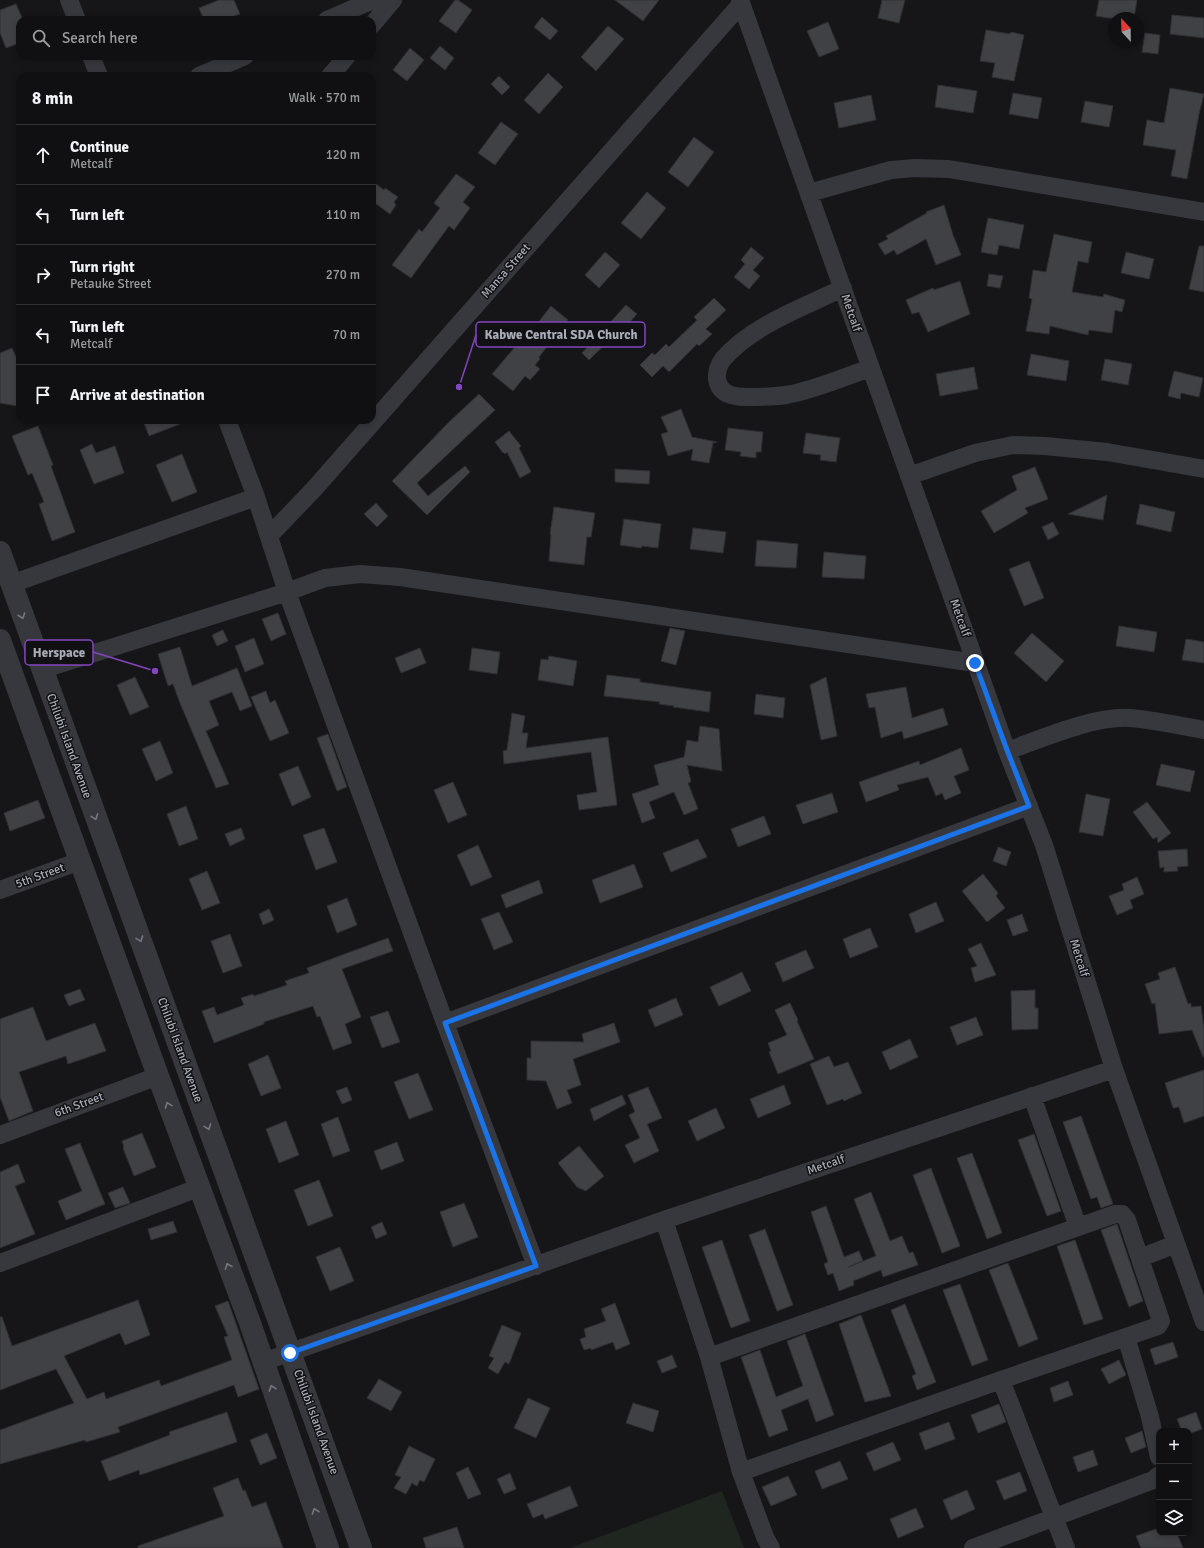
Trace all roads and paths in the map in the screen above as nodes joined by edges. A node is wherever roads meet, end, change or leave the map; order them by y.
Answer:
1 (69, 0) edge
2 (373, 0) edge
3 (393, 0) edge
4 (740, 2) edge
5 (75, 16) edge
6 (336, 16) edge
7 (376, 20) edge
8 (93, 60) edge
9 (236, 60) edge
10 (344, 60) edge
11 (97, 72) edge
12 (208, 72) edge
13 (333, 72) edge
14 (809, 194) junction
15 (1204, 212) edge
16 (842, 288) junction
17 (871, 368) junction
18 (376, 418) edge
19 (229, 424) edge
20 (371, 424) edge
21 (1204, 469) edge
22 (909, 476) junction
23 (256, 497) junction
24 (269, 536) junction
25 (0, 552) edge
26 (11, 584) junction
27 (287, 592) junction
28 (0, 640) edge
29 (975, 663) junction
30 (41, 670) junction
31 (1204, 730) edge
32 (1007, 750) junction
33 (1029, 806) junction
34 (80, 861) junction
35 (0, 890) edge
36 (445, 1023) junction
37 (1114, 1069) junction
38 (158, 1076) junction
39 (1032, 1096) junction
40 (0, 1134) edge
41 (198, 1188) junction
42 (664, 1220) junction
43 (1078, 1227) junction
44 (1176, 1244) junction
45 (1140, 1258) junction
46 (0, 1263) edge
47 (536, 1266) junction
48 (1204, 1322) edge
49 (1126, 1337) junction
50 (290, 1353) junction
51 (709, 1357) junction
52 (263, 1362) junction
53 (1001, 1380) junction
54 (1156, 1444) edge
55 (741, 1472) junction
56 (1156, 1478) edge
57 (1054, 1518) junction
58 (328, 1548) edge
59 (361, 1548) edge
60 (771, 1548) edge
61 (973, 1548) edge
62 (1066, 1548) edge

1 - 5 street
2 - 6 street
3 - 7 street
4 - 14 street, Metcalf
4 - 18 street, Mansa Street
8 - 11 street
9 - 12 street
10 - 13 street
14 - 15 street
14 - 16 street, Metcalf
16 - 17 street, Metcalf
16 - 17 street
17 - 22 street, Metcalf
19 - 23 street
20 - 24 street, Mansa Street
21 - 22 street
22 - 29 street, Metcalf
23 - 24 street
23 - 26 street
24 - 27 street
25 - 26 street, Chilubi Island Avenue
26 -> 30 street, Chilubi Island Avenue
27 - 29 street
27 - 30 street
27 - 36 street
28 - 34 street
29 - 32 street, Metcalf
30 -> 50 street, Chilubi Island Avenue
31 - 32 street
32 - 33 street, Metcalf
33 - 36 street
33 - 37 street, Metcalf
34 - 35 street, 5th Street
34 - 38 street
36 - 47 street
37 - 39 street, Metcalf
37 - 44 street
38 - 40 street, 6th Street
41 -> 38 street
39 - 42 street, Metcalf
39 - 43 street
41 - 46 street
52 -> 41 street
42 - 47 street, Metcalf
42 - 51 street
43 - 45 street
43 - 51 street
44 - 45 street
44 - 48 street
45 - 49 street
47 - 50 street, Metcalf
49 - 53 street
49 - 54 street
50 - 52 street, Metcalf
50 - 59 street, Chilubi Island Avenue
51 - 55 street
58 -> 52 street
53 - 55 street
53 - 57 street
55 - 60 street
56 - 57 street
57 - 61 street
57 - 62 street

